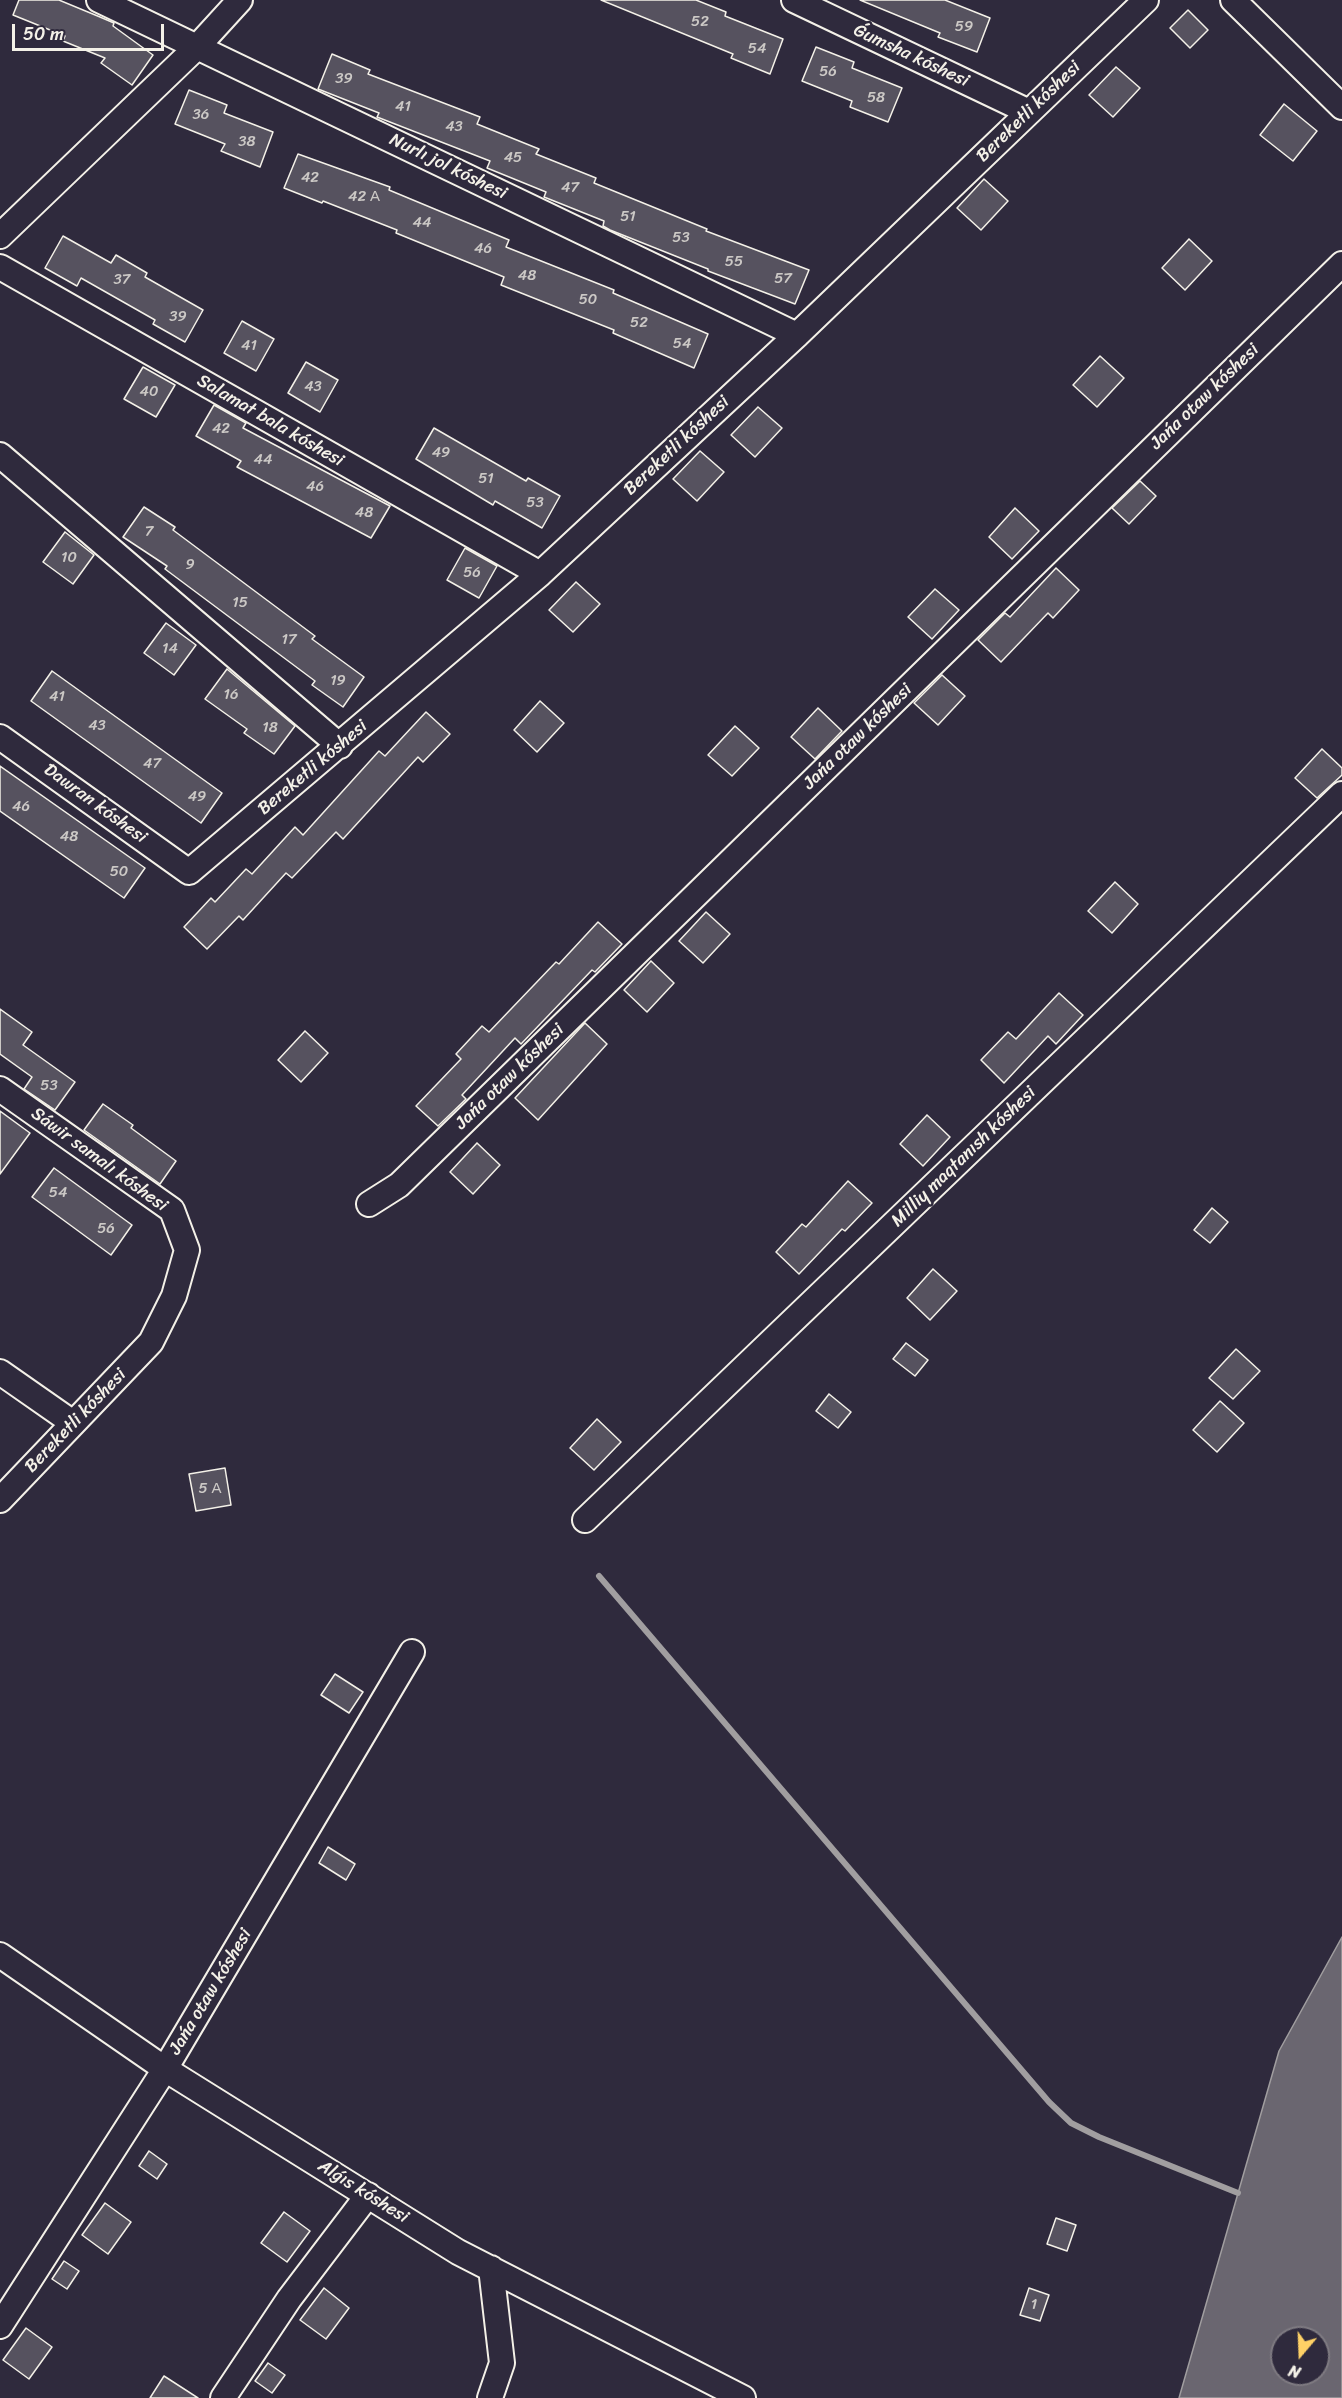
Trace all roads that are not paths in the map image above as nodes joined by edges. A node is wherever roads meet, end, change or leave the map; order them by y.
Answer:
1 (99, 0) edge
2 (240, 0) edge
3 (794, 0) edge
4 (1146, 0) edge
5 (1233, 0) edge
6 (198, 46) junction
7 (1342, 107) edge
8 (1029, 112) junction
9 (0, 236) edge
10 (1342, 264) edge
11 (0, 267) edge
12 (796, 335) junction
13 (0, 455) edge
14 (540, 574) junction
15 (0, 736) edge
16 (340, 746) junction
17 (1342, 794) edge
18 (189, 872) joint
19 (0, 1089) edge
20 (369, 1204) dead end
21 (151, 1342) joint
22 (0, 1372) edge
23 (73, 1423) junction
24 (0, 1500) edge
25 (585, 1520) dead end
26 (412, 1652) dead end
27 (0, 1955) edge
28 (165, 2069) junction
29 (368, 2195) junction
30 (491, 2268) junction
31 (0, 2326) edge
32 (223, 2398) edge
33 (490, 2398) edge
34 (743, 2398) edge

1 - 6 street, Nurlı jol kóshesi
2 - 6 street
3 - 8 street, Ǵumsha kóshesi
4 - 8 street, Bereketli kóshesi
5 - 7 street
6 - 9 street
6 - 12 street, Nurlı jol kóshesi
8 - 12 street, Bereketli kóshesi
10 - 20 street, Jańa otaw kóshesi
11 - 14 street, Salamat bala kóshesi
12 - 14 street, Bereketli kóshesi
13 - 16 street
14 - 16 street, Bereketli kóshesi
15 - 18 street, Dawran kóshesi
16 - 18 street, Bereketli kóshesi
17 - 25 street, Milliy maqtanısh kóshesi
19 - 21 street, Sáwir samalı kóshesi
21 - 23 street, Bereketli kóshesi
22 - 23 street
23 - 24 street, Bereketli kóshesi
26 - 28 street, Jańa otaw kóshesi
27 - 28 street, Alǵıs kóshesi
28 - 29 street, Alǵıs kóshesi
28 - 31 street, Jańa otaw kóshesi
29 - 30 street, Alǵıs kóshesi
29 - 32 street
30 - 33 street
30 - 34 street, Alǵıs kóshesi

